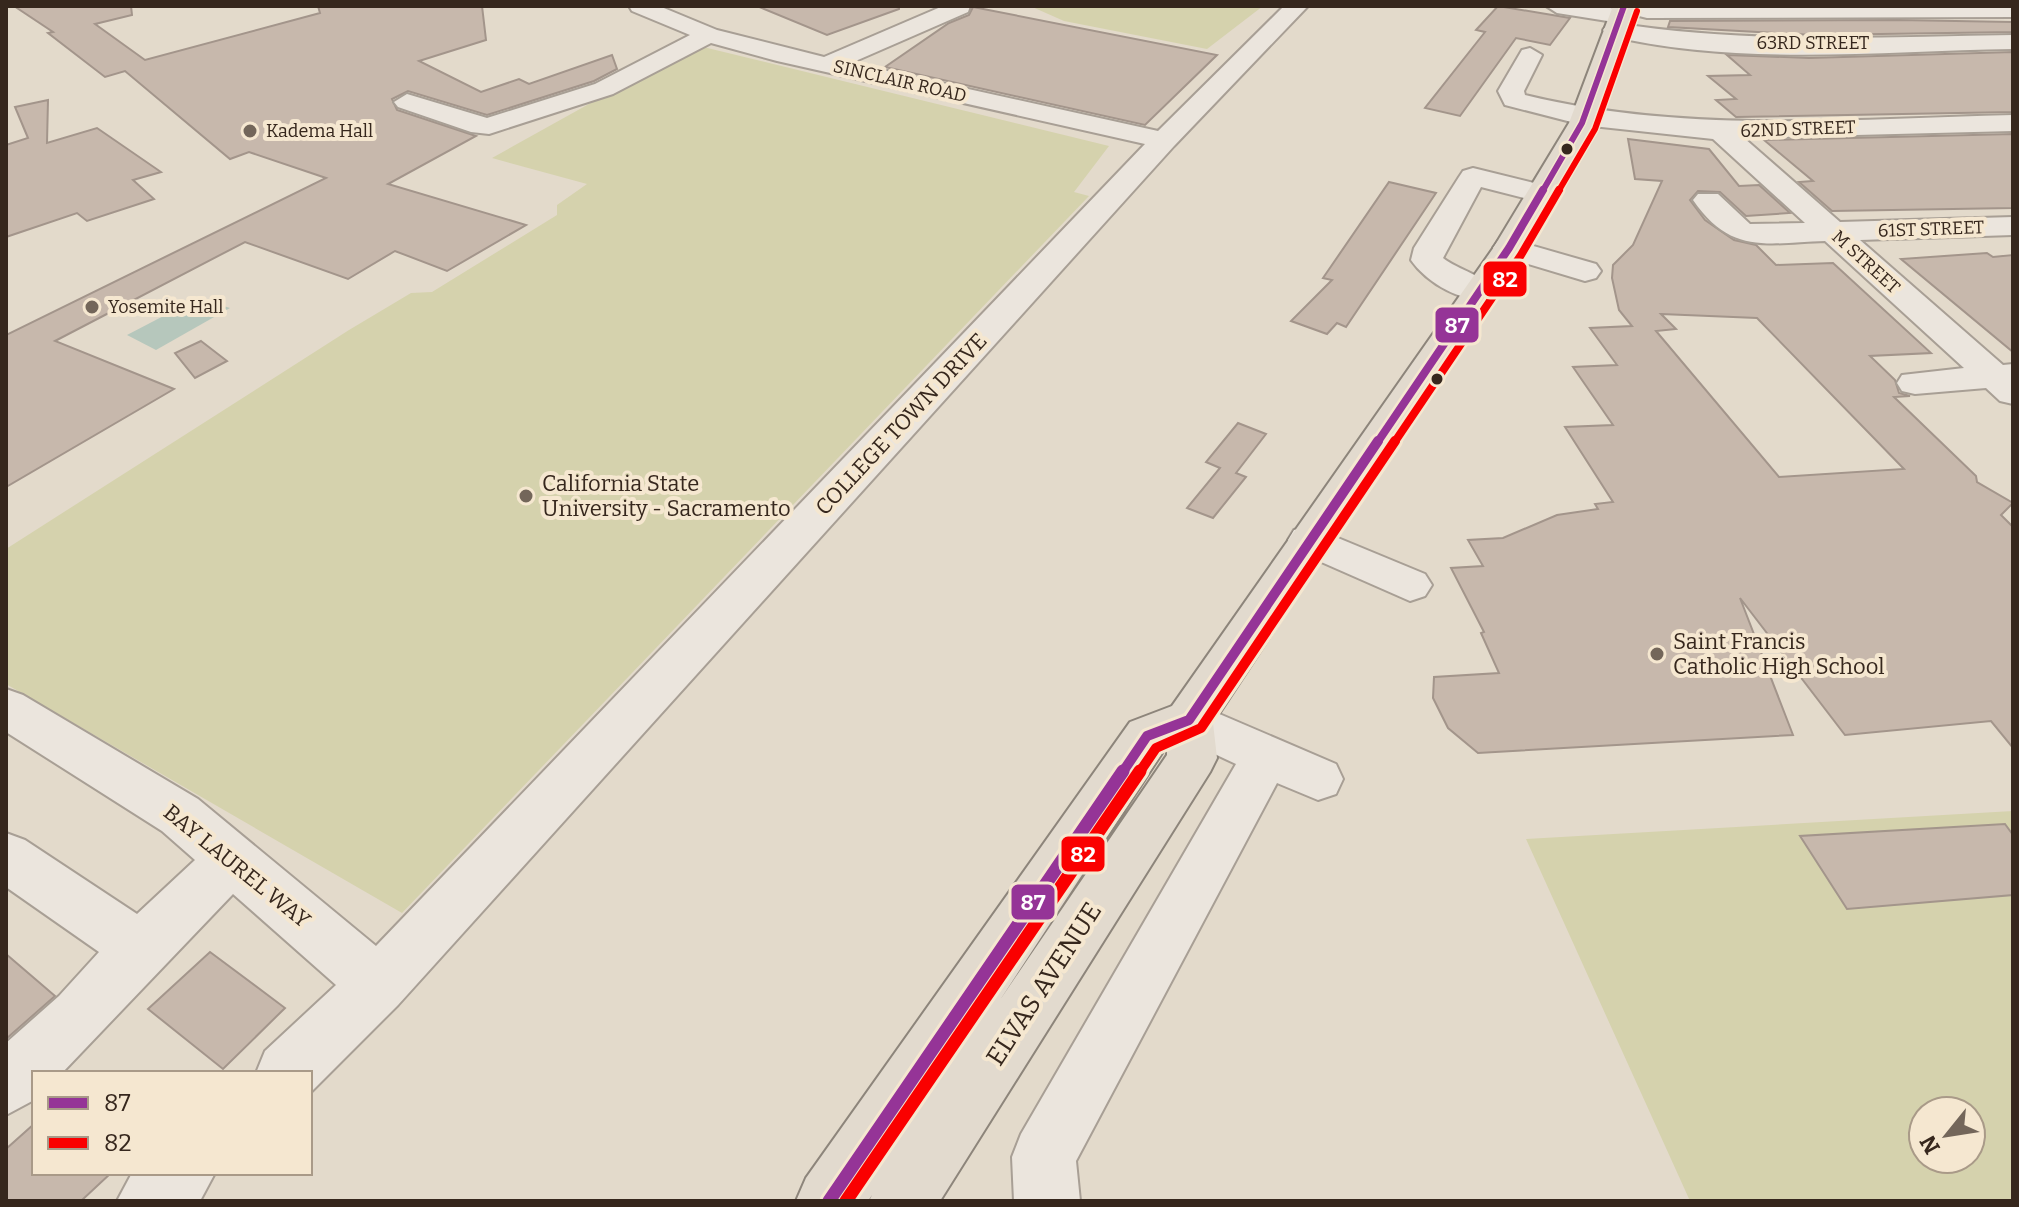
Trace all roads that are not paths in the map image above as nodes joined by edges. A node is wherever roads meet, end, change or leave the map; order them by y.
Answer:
1 (640, 6) edge
2 (1297, 6) edge
3 (1557, 6) edge
4 (960, 7) edge
5 (1581, 8) edge
6 (2013, 10) edge
7 (1621, 15) edge
8 (709, 35) junction
9 (2013, 42) edge
10 (1530, 55) dead end
11 (827, 65) junction
12 (407, 102) dead end
13 (1583, 116) junction
14 (2013, 123) edge
15 (1720, 131) junction
16 (1164, 140) junction
17 (1490, 151) dead end
18 (1473, 177) junction
19 (1540, 193) junction
20 (1708, 200) dead end
21 (2013, 226) edge
22 (1833, 232) junction
23 (1509, 248) junction
24 (1585, 271) dead end
25 (1480, 291) junction
26 (2007, 381) edge
27 (1915, 383) dead end
28 (1309, 540) junction
29 (1410, 585) dead end
30 (6, 708) edge
31 (1189, 720) junction
32 (1266, 756) junction
33 (1318, 779) dead end
34 (6, 857) edge
35 (233, 859) junction
36 (140, 948) junction
37 (378, 985) junction
38 (289, 1071) edge
39 (6, 1084) edge
40 (181, 1175) edge
41 (150, 1201) edge
42 (829, 1201) edge
43 (902, 1201) edge
44 (1047, 1201) edge

1 - 8 street, SINCLAIR ROAD
2 - 16 street, COLLEGE TOWN DRIVE
3 - 5 street
4 - 11 street
5 - 7 street
6 - 7 street
7 - 9 street, 63RD STREET
7 - 13 main road
8 - 11 street, SINCLAIR ROAD
8 - 12 street
10 - 13 street, 62ND STREET
11 - 16 street, SINCLAIR ROAD
13 - 15 street, 62ND STREET
13 - 19 main road
14 - 15 street, 62ND STREET
15 - 22 street, M STREET
16 - 37 street, COLLEGE TOWN DRIVE
17 - 18 street
18 - 19 street
18 - 25 street
19 - 23 main road
20 - 22 street, 61ST STREET
21 - 22 street, 61ST STREET
22 - 26 street, M STREET
23 - 24 street
23 - 25 main road
25 - 28 main road
26 - 27 street
28 - 29 street
28 - 31 main road
30 - 35 street, BAY LAUREL WAY
31 - 32 street
31 - 42 main road
31 - 43 main road, ELVAS AVENUE
32 - 33 street
32 - 44 street
34 - 36 street
35 - 36 street
35 - 37 street, BAY LAUREL WAY
36 - 39 street
37 - 38 street, COLLEGE TOWN DRIVE
40 - 41 street

